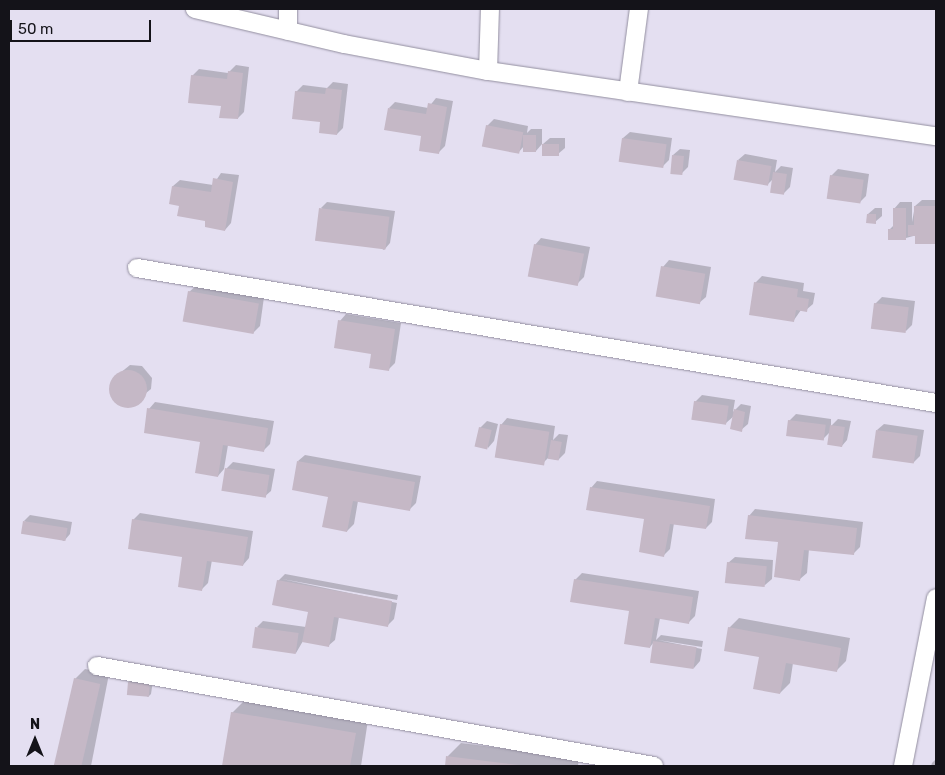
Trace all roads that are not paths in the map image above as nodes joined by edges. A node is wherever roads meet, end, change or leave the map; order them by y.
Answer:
1 (195, 9) edge
2 (288, 9) edge
3 (490, 9) edge
4 (638, 9) edge
5 (288, 31) junction
6 (488, 71) junction
7 (628, 92) junction
8 (936, 136) edge
9 (137, 268) dead end
10 (936, 403) edge
11 (936, 598) edge
12 (97, 666) dead end
13 (654, 766) edge
14 (903, 766) edge

1 - 5 street
2 - 5 street
3 - 6 street
4 - 7 street
5 - 6 street
6 - 7 street
7 - 8 street
9 - 10 street
11 - 14 street
12 - 13 street

